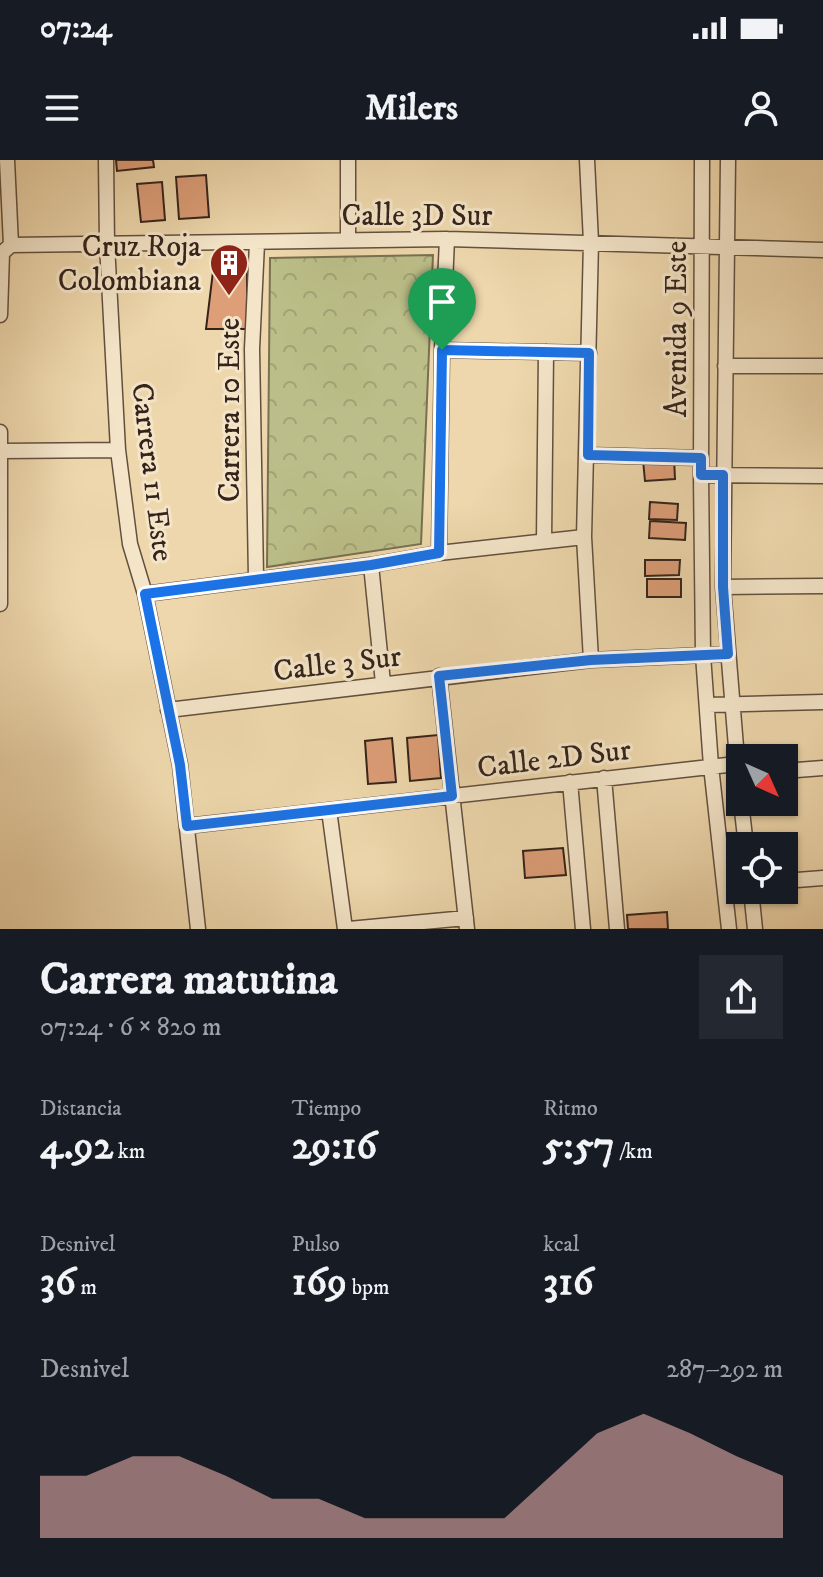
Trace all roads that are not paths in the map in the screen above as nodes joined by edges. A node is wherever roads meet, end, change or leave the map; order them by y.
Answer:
1 (7, 160) edge
2 (106, 160) edge
3 (348, 160) edge
4 (587, 160) edge
5 (702, 160) edge
6 (728, 160) edge
7 (447, 239) junction
8 (348, 240) junction
9 (591, 242) junction
10 (257, 243) junction
11 (107, 244) junction
12 (11, 245) junction
13 (703, 246) junction
14 (725, 247) junction
15 (823, 250) edge
16 (0, 315) edge
17 (442, 350) junction
18 (546, 352) junction
19 (589, 353) junction
20 (725, 366) junction
21 (823, 366) edge
22 (0, 432) edge
23 (118, 450) junction
24 (2, 451) edge
25 (588, 455) junction
26 (701, 458) junction
27 (701, 475) junction
28 (723, 475) junction
29 (823, 476) edge
30 (584, 537) junction
31 (544, 540) junction
32 (439, 553) junction
33 (371, 565) junction
34 (256, 578) junction
35 (823, 586) edge
36 (723, 587) junction
37 (145, 594) junction
38 (0, 604) edge
39 (728, 654) junction
40 (703, 655) junction
41 (591, 660) junction
42 (439, 676) junction
43 (383, 683) junction
44 (823, 702) edge
45 (708, 705) junction
46 (732, 705) junction
47 (168, 710) junction
48 (735, 744) edge
49 (711, 766) junction
50 (823, 768) edge
51 (726, 769) edge
52 (798, 770) edge
53 (604, 778) junction
54 (570, 782) junction
55 (452, 796) junction
56 (329, 810) junction
57 (187, 826) junction
58 (823, 880) edge
59 (798, 881) edge
60 (752, 904) edge
61 (466, 923) edge
62 (198, 929) edge
63 (347, 929) edge
64 (583, 929) edge
65 (617, 929) edge
66 (729, 929) edge
67 (755, 929) edge

1 - 12 street
2 - 11 street, Carrera 11 Este
3 - 8 street
4 - 9 street
5 - 13 street, Avenida 9 Este
6 - 14 street, Avenida 9 Este
7 - 8 street, Calle 3D Sur
7 - 9 street, Calle 3D Sur
7 - 17 street
8 - 10 street, Calle 3D Sur
9 - 13 street, Calle 3D Sur
9 - 19 street
10 - 11 street, Calle 3D Sur
10 - 34 street, Carrera 10 Este
11 - 12 street, Calle 3D Sur
11 - 23 street, Carrera 11 Este
12 - 16 street
13 - 14 street, Calle 3D Sur
13 - 26 street, Avenida 9 Este
14 - 15 street, Calle 3D Sur
14 - 20 street, Avenida 9 Este
17 - 18 street
17 - 32 street
18 - 19 street
18 - 31 street
19 - 25 street
20 - 21 street
20 - 28 street, Avenida 9 Este
22 - 24 street
23 - 24 street
23 - 37 street, Carrera 11 Este
24 - 38 street
25 - 26 street
25 - 30 street
26 - 27 street, Avenida 9 Este
27 - 28 street
27 - 40 street, Avenida 9 Este
28 - 29 street
28 - 36 street, Avenida 9 Este
30 - 31 street
30 - 41 street
31 - 32 street
32 - 33 street
33 - 34 street
33 - 43 street
34 - 37 street
35 - 36 street
36 - 39 street, Avenida 9 Este
37 - 47 street, Carrera 11 Este
39 - 40 street, Calle 3 Sur
39 - 46 street, Avenida 9 Este
40 - 41 street, Calle 3 Sur
40 - 45 street, Avenida 9 Este
41 - 42 street, Calle 3 Sur
42 - 43 street, Calle 3 Sur
42 - 55 street
43 - 47 street, Calle 3 Sur
44 - 46 street
45 - 46 street
45 - 49 street, Avenida 9 Este
46 - 48 street, Avenida 9 Este
47 - 57 street, Carrera 11 Este
49 - 51 street, Calle 2D Sur
49 - 53 street, Calle 2D Sur
49 - 66 street, Avenida 9 Este
50 - 52 street
53 - 54 street, Calle 2D Sur
53 - 65 street
54 - 55 street, Calle 2D Sur
54 - 64 street
55 - 56 street, Calle 2D Sur
55 - 61 street
56 - 57 street, Calle 2D Sur
56 - 63 street
57 - 62 street, Carrera 11 Este
58 - 59 street
60 - 67 street
61 - 63 street

